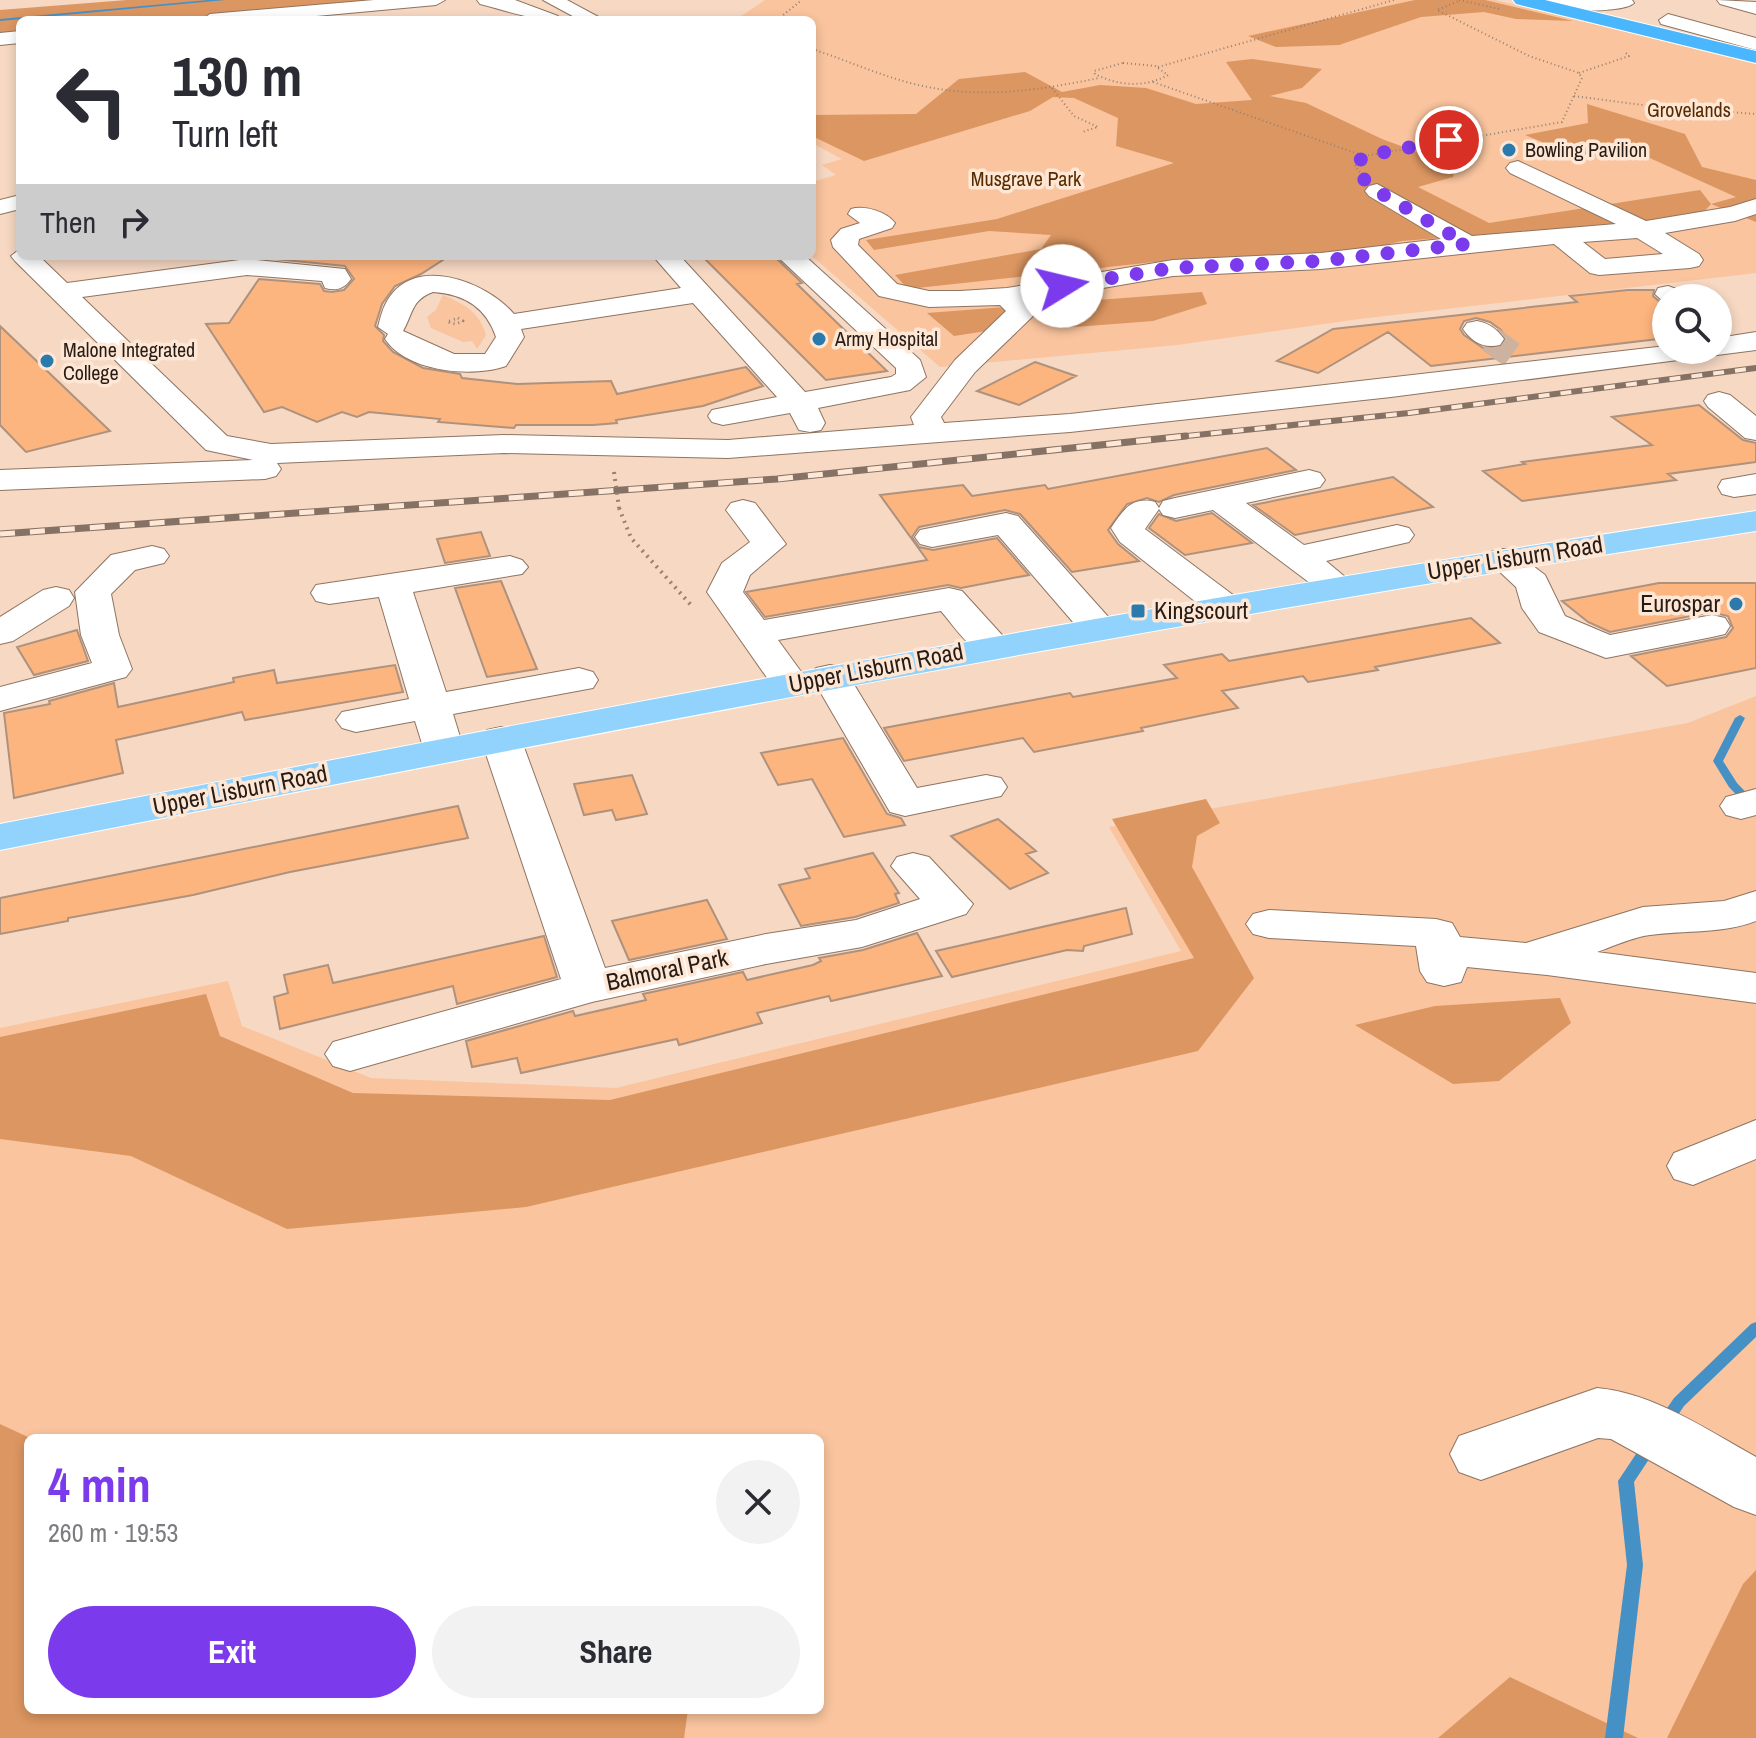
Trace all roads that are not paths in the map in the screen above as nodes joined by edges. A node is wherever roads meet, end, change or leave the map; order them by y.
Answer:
1 (436, 0) edge
2 (486, 0) edge
3 (552, 0) edge
4 (1522, 0) edge
5 (1529, 0) edge
6 (1726, 0) edge
7 (1756, 8) edge
8 (1642, 9) edge
9 (363, 14) edge
10 (312, 16) edge
11 (541, 16) edge
12 (586, 16) edge
13 (1591, 16) junction
14 (1668, 20) dead end
15 (1748, 42) edge
16 (1715, 47) junction
17 (1756, 57) edge
18 (1518, 168) dead end
19 (1377, 191) road end
20 (1756, 206) edge
21 (860, 214) dead end
22 (1638, 230) junction
23 (1562, 238) junction
24 (1467, 244) junction
25 (28, 260) edge
26 (669, 260) edge
27 (794, 260) edge
28 (334, 282) dead end
29 (62, 292) junction
30 (697, 294) junction
31 (1007, 296) junction
32 (509, 323) junction
33 (1732, 330) edge
34 (1753, 341) edge
35 (1732, 345) edge
36 (1652, 354) edge
37 (1719, 401) dead end
38 (799, 403) junction
39 (736, 409) dead end
40 (930, 425) junction
41 (1756, 431) edge
42 (819, 441) junction
43 (620, 459) junction
44 (0, 480) edge
45 (1309, 480) dead end
46 (1219, 499) junction
47 (743, 510) dead end
48 (1756, 521) edge
49 (1397, 535) dead end
50 (932, 537) dead end
51 (152, 556) dead end
52 (1298, 557) junction
53 (1503, 559) junction
54 (510, 567) dead end
55 (393, 584) junction
56 (1339, 587) junction
57 (329, 593) dead end
58 (56, 598) dead end
59 (1224, 606) junction
60 (1712, 626) dead end
61 (1098, 628) junction
62 (0, 633) edge
63 (754, 633) junction
64 (993, 646) junction
65 (830, 676) junction
66 (579, 680) dead end
67 (791, 684) junction
68 (0, 699) edge
69 (431, 706) junction
70 (356, 720) dead end
71 (501, 739) junction
72 (444, 750) junction
73 (986, 787) dead end
74 (0, 837) edge
75 (913, 866) dead end
76 (1756, 905) edge
77 (1269, 924) dead end
78 (1527, 958) junction
79 (588, 987) junction
80 (1756, 988) edge
81 (350, 1054) dead end
82 (1756, 1138) edge
83 (1693, 1166) dead end
84 (1481, 1454) dead end
85 (1756, 1488) edge

1 - 9 street
2 - 11 street
3 - 12 street
4 - 13 highway
5 - 8 street
6 - 7 street
8 - 13 highway
8 - 13 street
8 - 16 highway
9 - 10 street
14 - 15 street
15 - 16 street
16 - 17 highway
18 - 22 street
19 - 24 street
20 - 22 street
21 - 31 street
22 - 23 street
22 - 23 street
23 - 24 street
24 - 31 street
25 - 29 street
26 - 30 street
27 - 38 street
28 - 29 street
29 - 43 street
30 - 32 street
30 - 38 street
31 - 40 street
32 - 32 street
33 - 34 street
34 - 35 street
36 - 40 street
37 - 41 street
38 - 39 street
38 - 42 street
40 - 42 street
42 - 43 street
43 - 44 street
45 - 46 street
46 - 52 street
46 - 59 street
47 - 63 street
48 - 53 main road, Upper Lisburn Road
49 - 52 street
50 - 61 street
51 - 68 street
52 - 56 street
53 - 56 main road, Upper Lisburn Road
53 - 60 street
54 - 55 street
55 - 57 street
55 - 69 street
56 - 59 main road, Upper Lisburn Road
58 - 62 street
59 - 61 main road, Upper Lisburn Road
61 - 64 main road, Upper Lisburn Road
63 - 64 street
63 - 67 street
64 - 65 main road, Upper Lisburn Road
65 - 67 main road, Upper Lisburn Road
65 - 73 street
66 - 69 street
67 - 71 main road, Upper Lisburn Road
69 - 70 street
69 - 72 street
71 - 72 main road, Upper Lisburn Road
71 - 79 street, Balmoral Park
72 - 74 main road, Upper Lisburn Road
75 - 79 street, Balmoral Park
76 - 78 street
77 - 78 street
78 - 80 street
79 - 81 street
82 - 83 street
84 - 85 street

